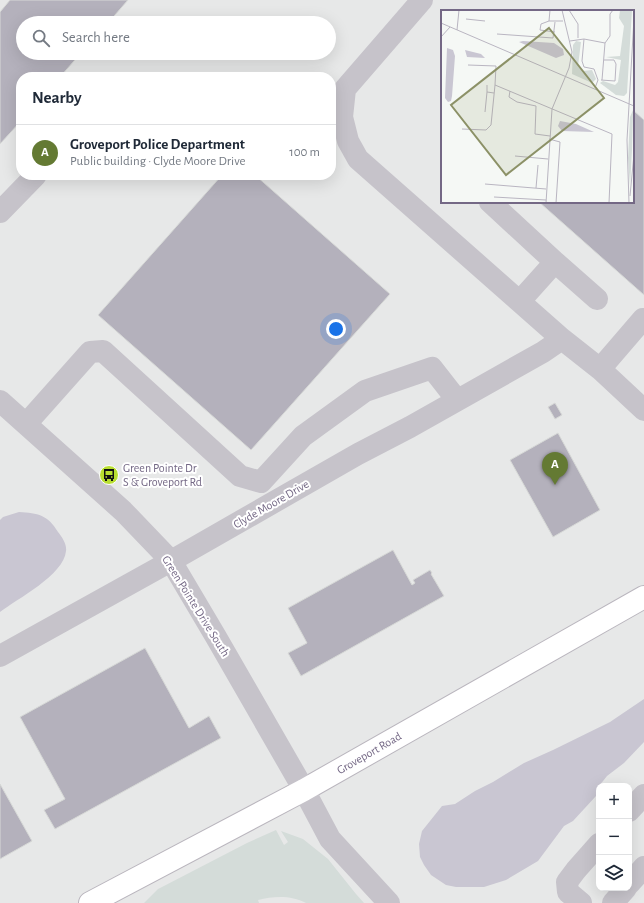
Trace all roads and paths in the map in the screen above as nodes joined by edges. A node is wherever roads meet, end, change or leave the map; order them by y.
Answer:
1 (422, 0) edge
2 (31, 180) edge
3 (491, 203) edge
4 (0, 212) edge
5 (555, 262) junction
6 (597, 299) dead end
7 (520, 301) junction
8 (643, 319) dead end
9 (562, 339) junction
10 (600, 369) junction
11 (457, 400) junction
12 (644, 410) edge
13 (9, 416) edge
14 (261, 482) junction
15 (273, 503) junction
16 (170, 561) junction
17 (644, 597) edge
18 (0, 656) edge
19 (304, 790) junction
20 (644, 795) edge
21 (632, 808) edge
22 (596, 847) edge
23 (644, 867) edge
24 (632, 881) edge
25 (623, 891) edge
26 (97, 902) edge
27 (389, 903) edge
28 (581, 903) edge
29 (613, 903) edge

1 - 7 street
2 - 4 street
3 - 5 street
5 - 6 street
5 - 7 street
7 - 9 street
8 - 10 street
9 - 10 street
9 - 11 street, Clyde Moore Drive
10 - 12 street
11 - 14 street
11 - 15 street, Clyde Moore Drive
13 - 14 street
13 - 16 street, Green Pointe Drive South
14 - 15 street
15 - 16 street, Clyde Moore Drive
16 - 18 street, Clyde Moore Drive
16 - 19 street, Green Pointe Drive South
17 - 19 main road, Groveport Road
19 - 26 main road, Groveport Road
19 - 27 street, Green Pointe Drive South
20 - 21 street
22 - 28 street
23 - 24 street
25 - 29 street

